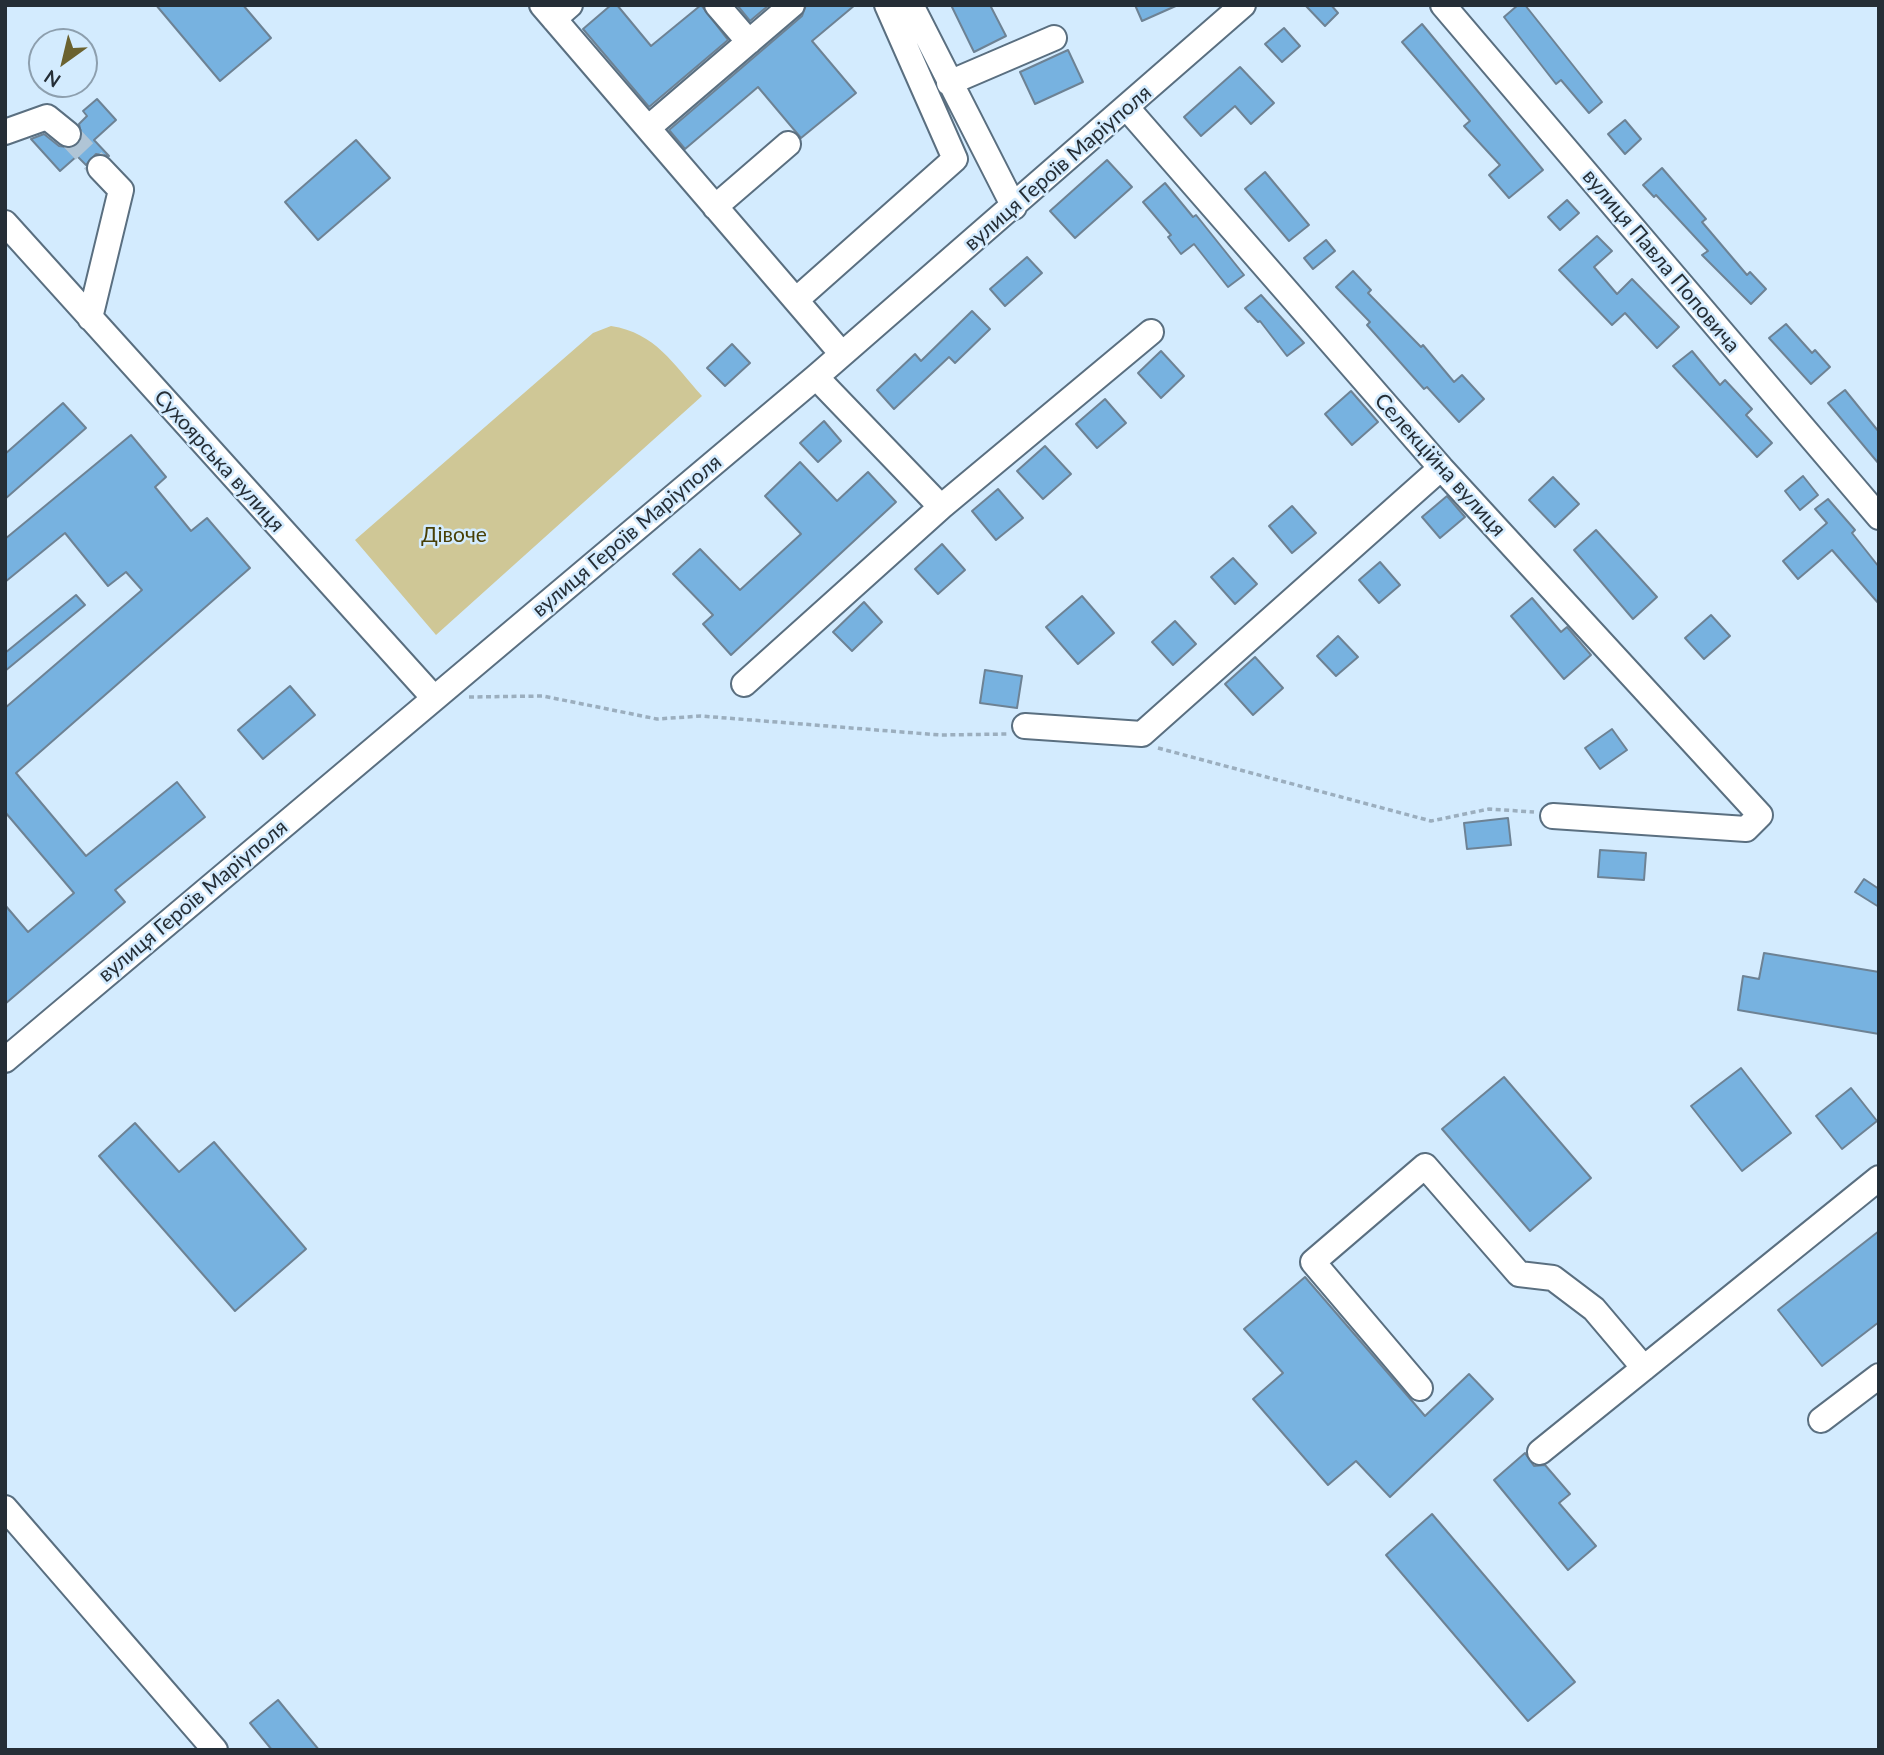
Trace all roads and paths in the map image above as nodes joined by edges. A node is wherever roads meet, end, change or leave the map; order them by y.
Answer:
1 (717, 5) edge
2 (792, 5) edge
3 (887, 5) edge
4 (911, 5) edge
5 (1243, 5) edge
6 (1443, 5) edge
7 (555, 10) edge
8 (1213, 16) edge
9 (1054, 38) dead end
10 (749, 42) junction
11 (949, 83) junction
12 (1127, 108) junction
13 (648, 128) junction
14 (5, 132) edge
15 (68, 134) tunnel mouth
16 (788, 144) dead end
17 (100, 168) tunnel mouth
18 (715, 207) junction
19 (1014, 207) junction
20 (5, 223) edge
21 (796, 300) junction
22 (90, 318) junction
23 (1151, 332) dead end
24 (842, 354) junction
25 (816, 377) junction
26 (1441, 468) junction
27 (941, 507) junction
28 (1879, 517) edge
29 (744, 684) dead end
30 (433, 698) junction
31 (1025, 726) joint
32 (1142, 734) junction
33 (1553, 816) joint
34 (5, 1060) edge
35 (1879, 1178) edge
36 (1644, 1368) junction
37 (1879, 1376) edge
38 (1420, 1388) dead end
39 (1821, 1420) dead end
40 (1540, 1452) dead end
41 (5, 1508) edge
42 (215, 1750) edge

1 - 10 street
2 - 10 street
3 - 21 street
4 - 11 street
5 - 8 street, вулиця Героїв Маріуполя
6 - 28 street, вулиця Павла Поповича
7 - 13 street
8 - 12 street, вулиця Героїв Маріуполя
9 - 11 street
10 - 13 street
11 - 19 street
12 - 19 street, вулиця Героїв Маріуполя
12 - 26 street, Селекційна вулиця
13 - 18 street
14 - 15 street
16 - 18 street
17 - 22 street
18 - 21 street
19 - 24 street, вулиця Героїв Маріуполя
20 - 22 street, Сухоярська вулиця
21 - 24 street
22 - 30 street, Сухоярська вулиця
23 - 27 street
24 - 25 street, вулиця Героїв Маріуполя
25 - 27 street
25 - 30 street, вулиця Героїв Маріуполя
26 - 32 street
26 - 33 street, Селекційна вулиця
27 - 29 street
30 - 31 path
30 - 34 street, вулиця Героїв Маріуполя
31 - 32 street
32 - 33 path
35 - 36 street
36 - 38 street
36 - 40 street
37 - 39 street
41 - 42 street

